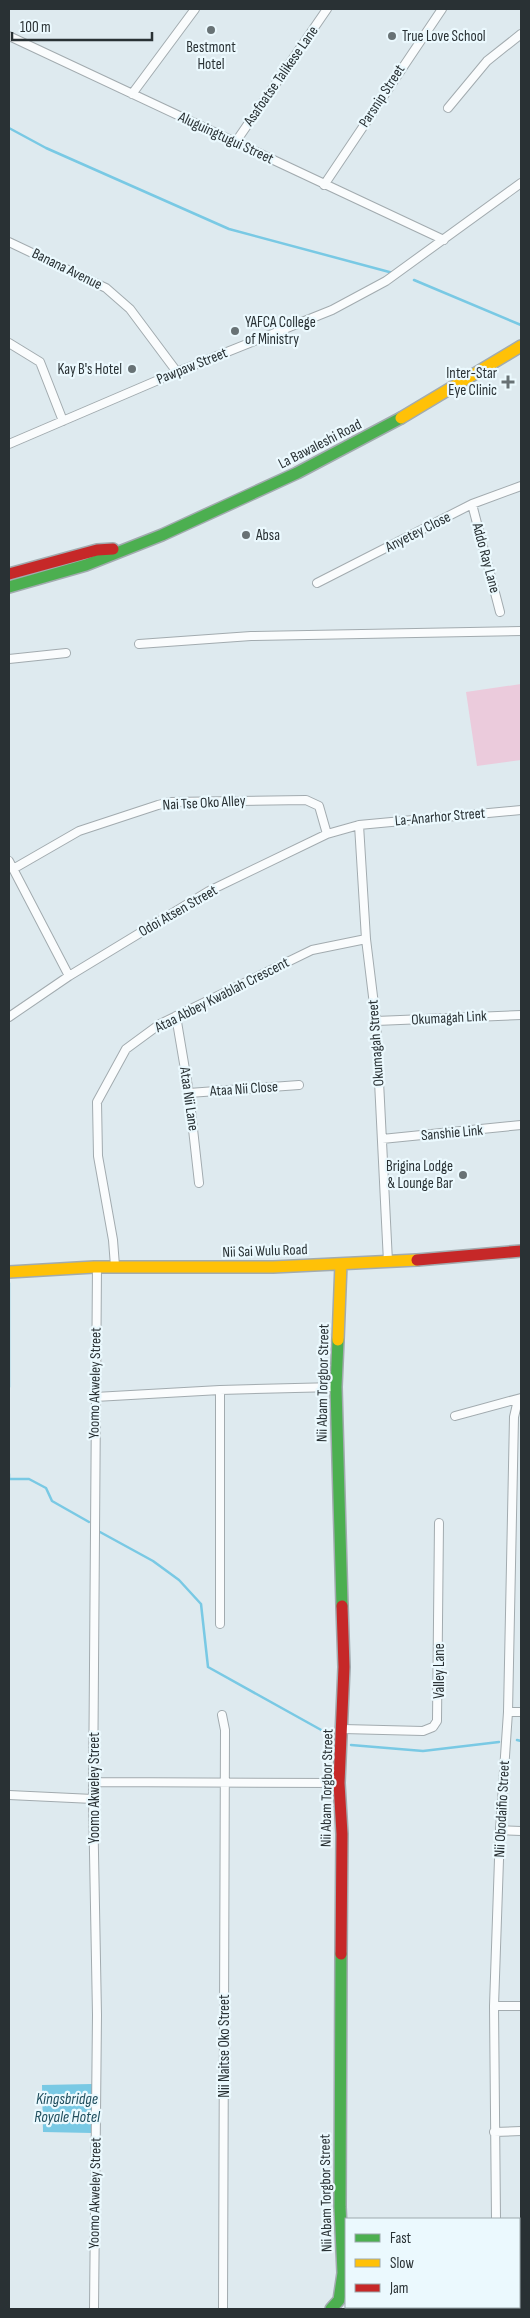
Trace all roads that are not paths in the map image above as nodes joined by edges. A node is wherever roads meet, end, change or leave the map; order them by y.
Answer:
1 (195, 9) edge
2 (327, 9) edge
3 (442, 9) edge
4 (521, 34) edge
5 (9, 36) edge
6 (132, 94) junction
7 (448, 108) dead end
8 (235, 142) junction
9 (521, 183) edge
10 (324, 185) junction
11 (444, 240) junction
12 (9, 242) edge
13 (9, 343) edge
14 (521, 346) edge
15 (177, 372) junction
16 (63, 421) junction
17 (9, 444) edge
18 (521, 486) edge
19 (472, 504) junction
20 (122, 549) junction
21 (9, 574) edge
22 (317, 583) dead end
23 (9, 587) edge
24 (500, 612) dead end
25 (521, 631) edge
26 (139, 644) dead end
27 (66, 653) dead end
28 (9, 659) edge
29 (521, 810) edge
30 (358, 824) junction
31 (328, 834) junction
32 (9, 862) edge
33 (13, 869) junction
34 (366, 939) junction
35 (69, 976) junction
36 (521, 1014) edge
37 (176, 1016) junction
38 (9, 1017) edge
39 (376, 1021) junction
40 (298, 1085) dead end
41 (189, 1092) junction
42 (521, 1125) edge
43 (382, 1139) junction
44 (199, 1183) dead end
45 (521, 1251) edge
46 (388, 1262) junction
47 (341, 1264) junction
48 (97, 1266) junction
49 (115, 1266) junction
50 (9, 1272) edge
51 (336, 1387) junction
52 (220, 1390) junction
53 (95, 1397) junction
54 (520, 1399) edge
55 (455, 1416) dead end
56 (439, 1523) dead end
57 (220, 1624) dead end
58 (508, 1712) junction
59 (521, 1712) edge
60 (222, 1715) dead end
61 (343, 1729) junction
62 (95, 1782) junction
63 (225, 1783) junction
64 (339, 1783) junction
65 (9, 1795) edge
66 (93, 1799) junction
67 (500, 1830) junction
68 (521, 1831) edge
69 (494, 2006) junction
70 (521, 2006) edge
71 (521, 2131) edge
72 (494, 2132) junction
73 (496, 2218) edge
74 (345, 2272) edge
75 (94, 2309) edge
76 (224, 2309) edge
77 (331, 2309) edge

1 - 6 street
2 - 8 street, Asafoatse Talikese Lane
3 - 10 street, Parsnip Street
4 - 7 street
5 - 6 street, Aluguingtugui Street
6 - 8 street, Aluguingtugui Street
8 - 10 street, Aluguingtugui Street
9 - 11 street, Pawpaw Street
10 - 11 street, Aluguingtugui Street
11 - 15 street, Pawpaw Street
12 - 15 street, Banana Avenue
13 - 16 street
14 - 20 street, La Bawaleshi Road
15 - 16 street, Pawpaw Street
16 - 17 street, Pawpaw Street
18 - 19 street, Anyetey Close
19 - 22 street, Anyetey Close
19 - 24 street, Addo Ray Lane
20 - 21 street, La Bawaleshi Road
20 - 23 street, La Bawaleshi Road
25 - 26 street
27 - 28 street
29 - 30 street, La-Anarhor Street
30 - 31 street, Odoi Atsen Street
30 - 34 street, Okumagah Street
31 - 33 street, Nai Tse Oko Alley
31 - 35 street, Odoi Atsen Street
32 - 33 street
33 - 35 street
34 - 37 street, Ataa Abbey Kwablah Crescent
34 - 39 street, Okumagah Street
35 - 38 street, Odoi Atsen Street
36 - 39 street, Okumagah Link
37 - 41 street, Ataa Nii Lane
37 - 49 street, Ataa Abbey Kwablah Crescent
39 - 43 street, Okumagah Street
40 - 41 street, Ataa Nii Close
41 - 44 street, Ataa Nii Lane
42 - 43 street, Sanshie Link
43 - 46 street, Okumagah Street
45 - 46 street, Nii Sai Wulu Road
46 - 47 street, Nii Sai Wulu Road
47 - 49 street, Nii Sai Wulu Road
47 - 51 street, Nii Abam Torgbor Street
48 - 49 street, Nii Sai Wulu Road
48 - 50 street, Nii Sai Wulu Road
48 - 53 street, Yoomo Akweley Street
51 - 52 street
51 - 61 street, Nii Abam Torgbor Street
52 - 53 street
52 - 57 street
53 - 62 street, Yoomo Akweley Street
54 - 55 street
54 - 58 street, Nii Obodaifio Street
56 - 61 street, Valley Lane
58 - 59 street
58 - 67 street, Nii Obodaifio Street
60 - 63 street, Nii Naitse Oko Street
61 - 64 street, Nii Abam Torgbor Street
62 - 63 street
62 - 66 street, Yoomo Akweley Street
63 - 64 street
63 - 76 street, Nii Naitse Oko Street
64 - 74 street, Nii Abam Torgbor Street
65 - 66 street
66 - 75 street, Yoomo Akweley Street
67 - 68 street
67 - 69 street, Nii Obodaifio Street
69 - 70 street
69 - 72 street, Nii Obodaifio Street
71 - 72 street
72 - 73 street, Nii Obodaifio Street
74 - 77 street, Nii Abam Torgbor Street

